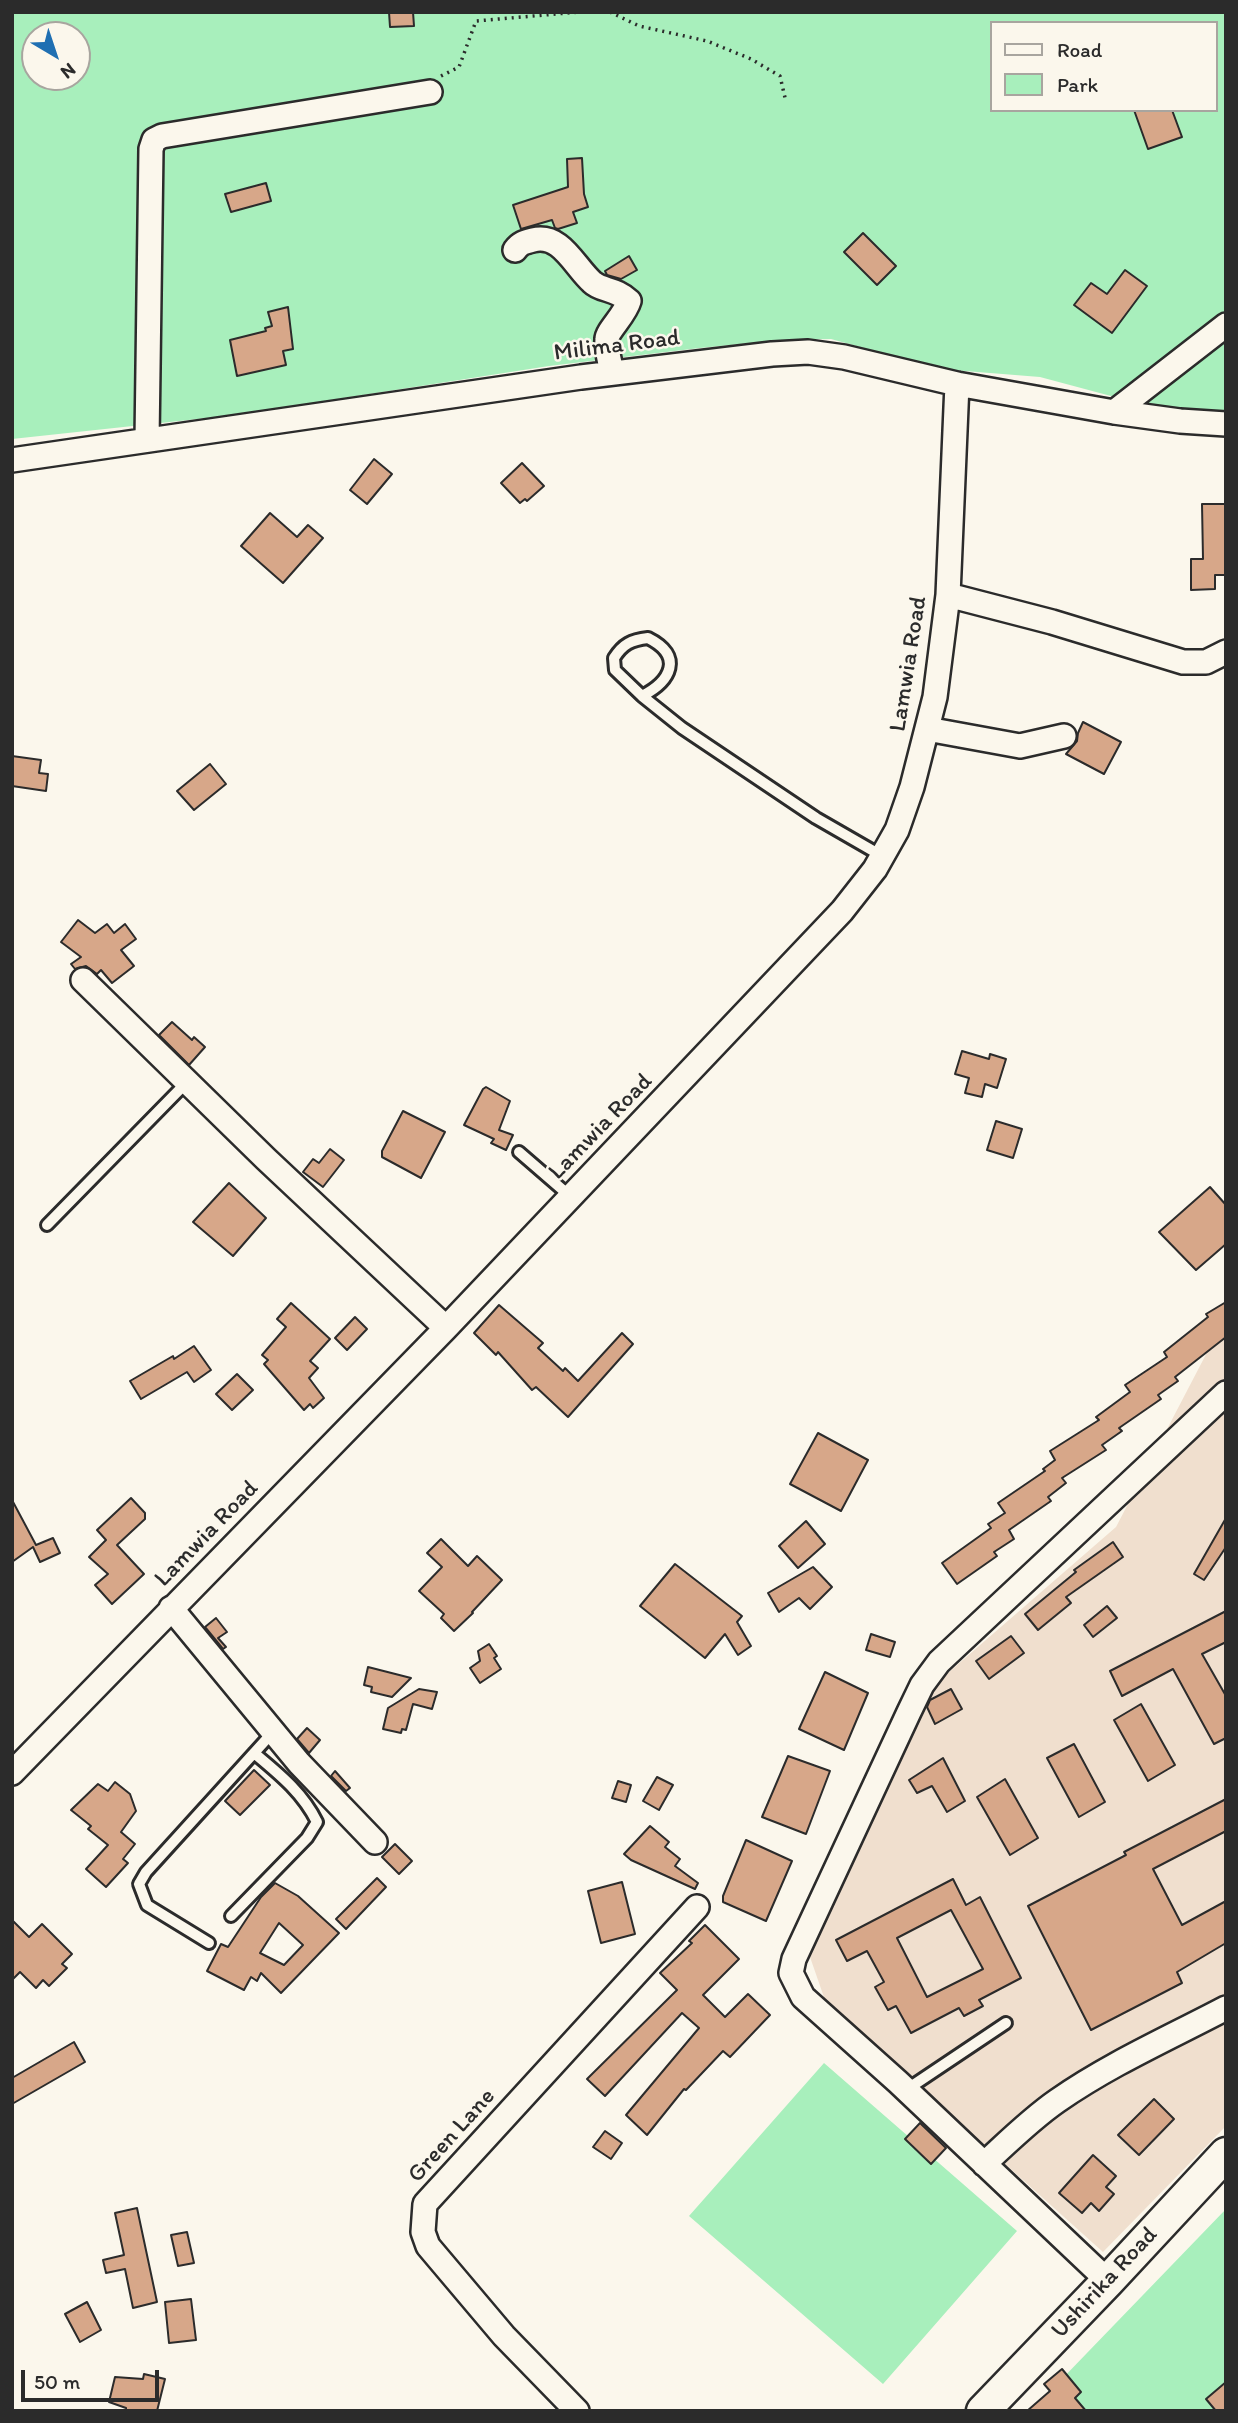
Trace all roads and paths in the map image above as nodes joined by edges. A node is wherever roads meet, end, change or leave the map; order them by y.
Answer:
1 (579, 12) edge
2 (610, 12) edge
3 (430, 92) joint
4 (786, 102) dead end
5 (515, 250) dead end
6 (1226, 325) edge
7 (612, 373) junction
8 (957, 384) junction
9 (1114, 412) junction
10 (1226, 424) edge
11 (147, 440) junction
12 (12, 460) edge
13 (948, 596) junction
14 (1226, 652) edge
15 (642, 696) junction
16 (927, 729) junction
17 (1064, 736) dead end
18 (882, 856) junction
19 (83, 980) dead end
20 (187, 1082) junction
21 (519, 1152) dead end
22 (571, 1196) junction
23 (47, 1225) dead end
24 (446, 1328) junction
25 (1226, 1393) edge
26 (171, 1608) junction
27 (273, 1732) junction
28 (254, 1753) junction
29 (12, 1773) edge
30 (375, 1842) dead end
31 (697, 1907) dead end
32 (231, 1916) dead end
33 (209, 1943) dead end
34 (1226, 2008) edge
35 (1006, 2023) dead end
36 (906, 2090) junction
37 (1226, 2154) edge
38 (984, 2164) junction
39 (1108, 2281) junction
40 (577, 2411) edge
41 (983, 2411) edge

1 - 3 path
2 - 4 path
3 - 11 street
5 - 7 street
6 - 9 street
7 - 8 street, Milima Road
7 - 11 street, Milima Road
8 - 9 street, Milima Road
8 - 13 street, Lamwia Road
9 - 10 street, Milima Road
11 - 12 street, Milima Road
13 - 14 street
13 - 16 street, Lamwia Road
15 - 15 lane
15 - 18 lane
16 - 17 street
16 - 18 street, Lamwia Road
18 - 22 street, Lamwia Road
19 - 20 street
20 - 23 lane
20 - 24 street
21 - 22 lane
22 - 24 street, Lamwia Road
24 - 26 street, Lamwia Road
25 - 36 street
26 - 27 street
26 - 29 street, Lamwia Road
27 - 28 lane
27 - 30 street
28 - 32 lane
28 - 33 lane
31 - 40 street, Green Lane
34 - 38 street
35 - 36 lane
36 - 38 street
37 - 39 street, Ushirika Road
38 - 39 street
39 - 41 street, Ushirika Road

